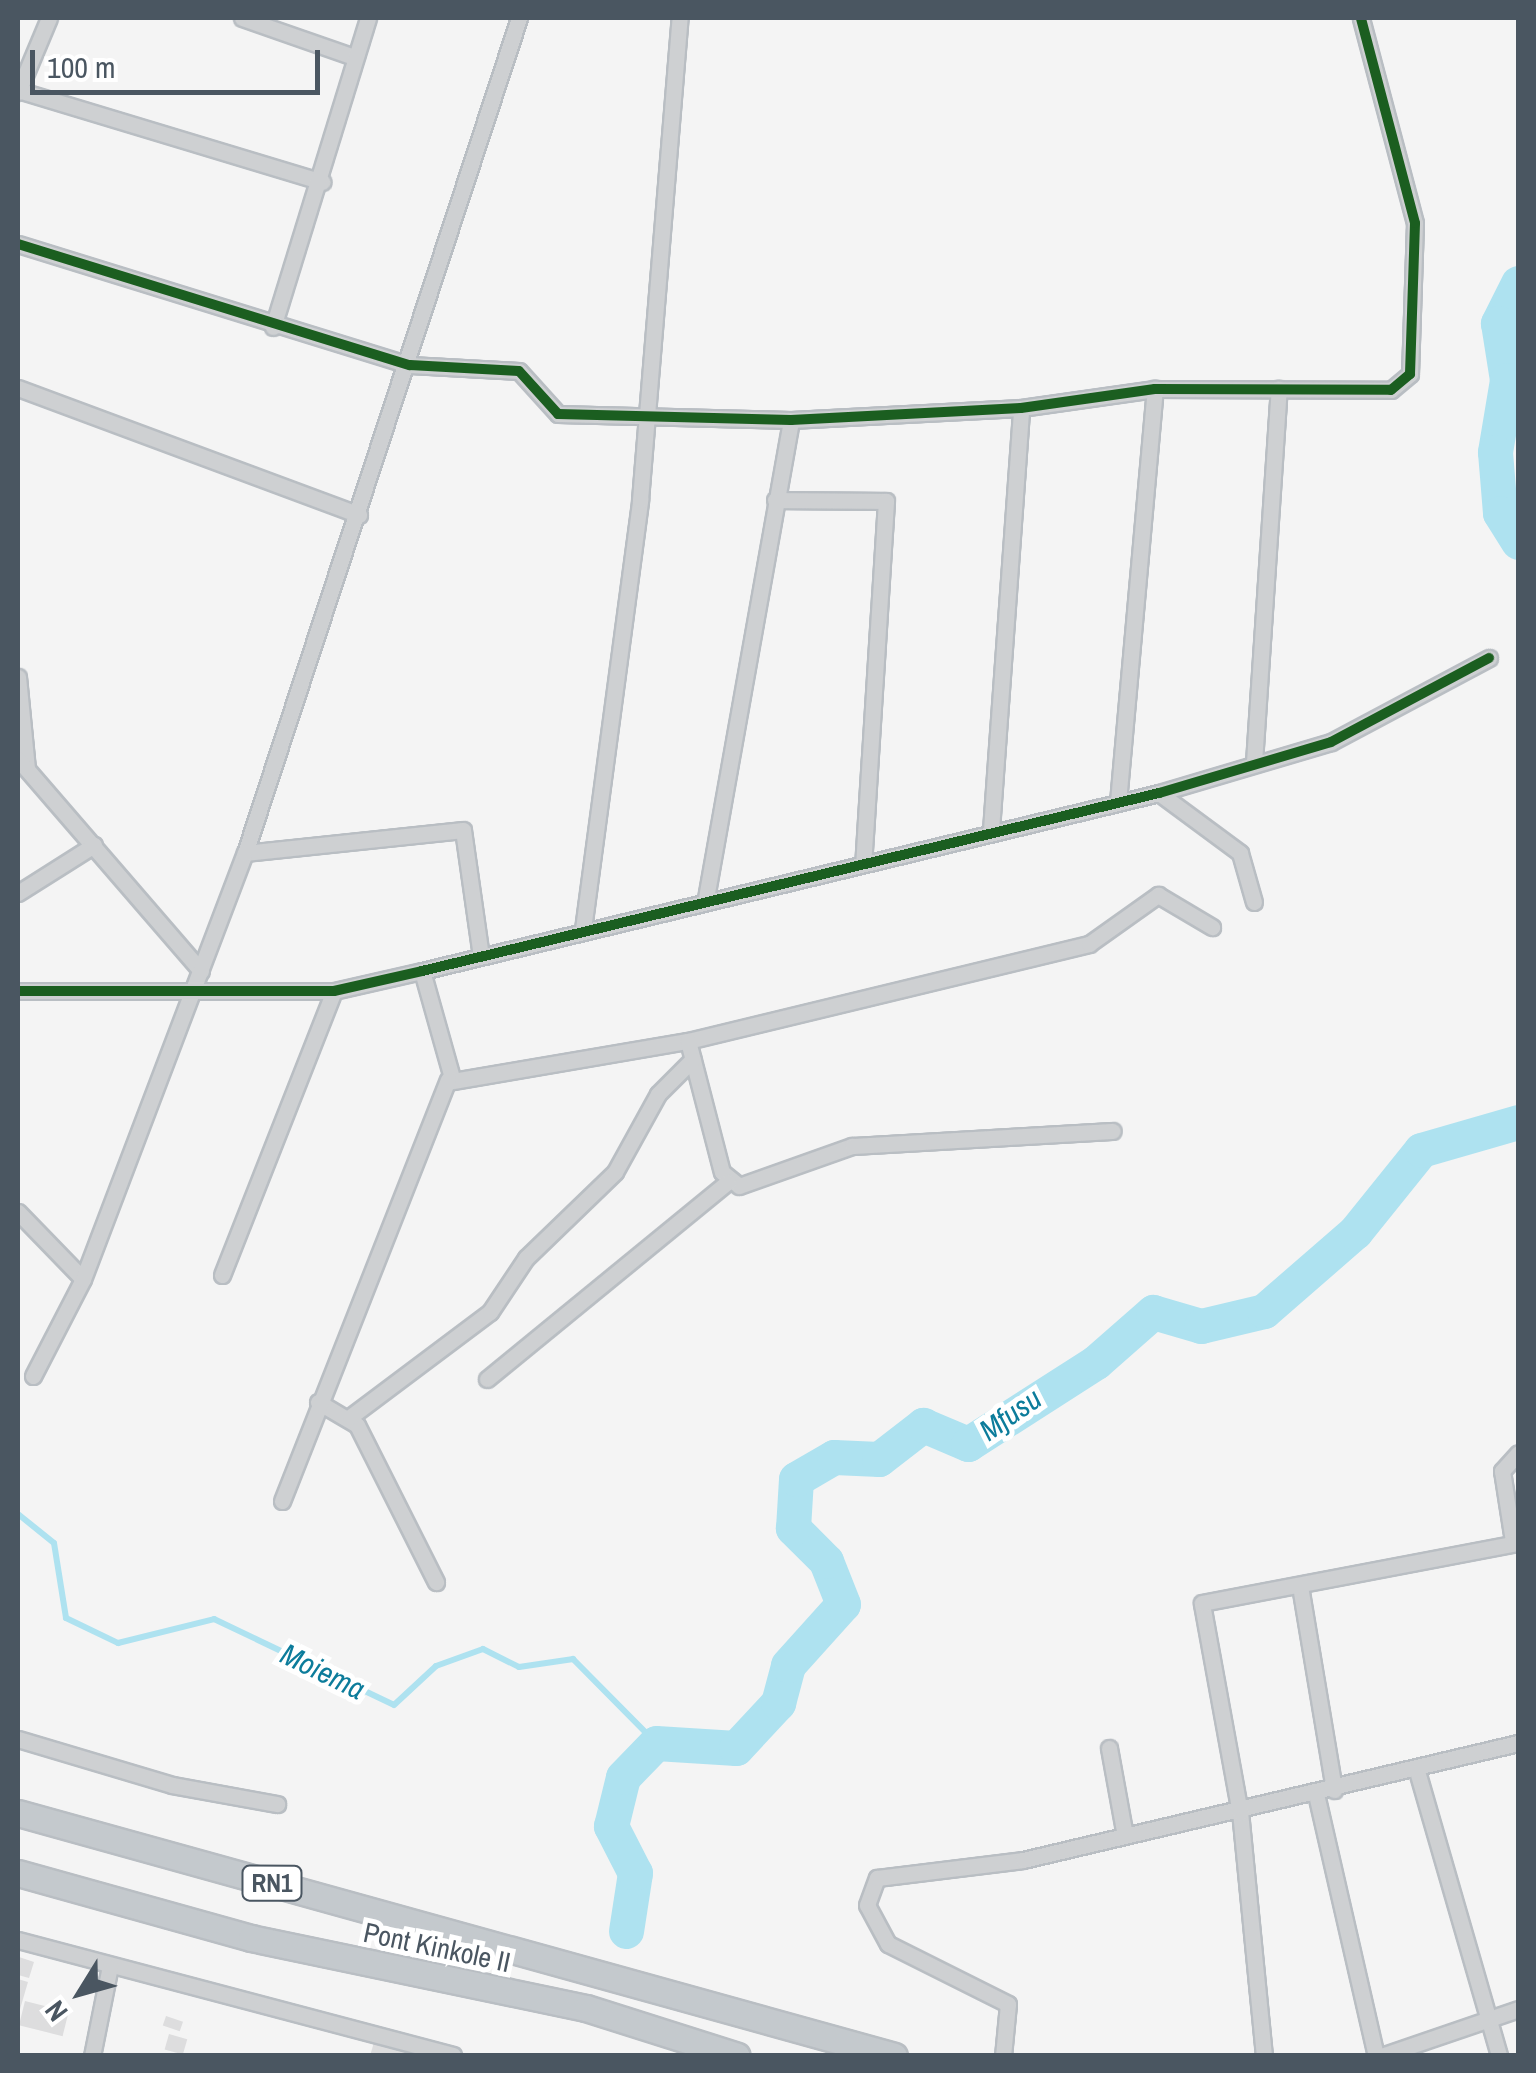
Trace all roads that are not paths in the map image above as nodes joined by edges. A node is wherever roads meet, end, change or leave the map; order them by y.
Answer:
1 (48, 18) edge
2 (242, 18) edge
3 (368, 18) edge
4 (519, 18) edge
5 (680, 18) edge
6 (1362, 18) edge
7 (354, 57) junction
8 (18, 91) edge
9 (322, 182) junction
10 (18, 244) edge
11 (274, 327) junction
12 (410, 364) junction
13 (18, 388) edge
14 (1155, 389) junction
15 (1279, 389) junction
16 (1021, 408) junction
17 (646, 417) junction
18 (792, 420) junction
19 (775, 500) junction
20 (359, 515) junction
21 (1489, 658) dead end
22 (18, 676) edge
23 (1254, 762) junction
24 (22, 764) edge
25 (1159, 793) junction
26 (1118, 802) junction
27 (991, 830) junction
28 (94, 845) junction
29 (245, 852) junction
30 (863, 862) junction
31 (18, 893) edge
32 (706, 898) junction
33 (1254, 902) dead end
34 (1212, 927) dead end
35 (583, 929) junction
36 (480, 956) junction
37 (422, 972) junction
38 (199, 978) junction
39 (18, 989) edge
40 (334, 991) junction
41 (688, 1041) junction
42 (693, 1059) junction
43 (448, 1080) junction
44 (1113, 1132) dead end
45 (728, 1182) junction
46 (18, 1212) edge
47 (222, 1275) dead end
48 (83, 1279) junction
49 (33, 1376) dead end
50 (487, 1378) dead end
51 (318, 1402) junction
52 (350, 1417) junction
53 (1518, 1453) edge
54 (282, 1501) dead end
55 (1516, 1542) edge
56 (436, 1582) dead end
57 (1300, 1586) junction
58 (18, 1738) edge
59 (1518, 1743) edge
60 (1109, 1748) dead end
61 (1417, 1771) junction
62 (1334, 1790) junction
63 (1316, 1794) junction
64 (277, 1804) dead end
65 (18, 1813) edge
66 (1240, 1813) junction
67 (1124, 1836) junction
68 (18, 1873) edge
69 (18, 1940) edge
70 (110, 1966) junction
71 (1518, 2010) edge
72 (1492, 2019) junction
73 (454, 2055) edge
74 (92, 2056) edge
75 (737, 2056) edge
76 (894, 2056) edge
77 (1003, 2056) edge
78 (1264, 2056) edge
79 (1378, 2056) edge
80 (1499, 2056) edge

1 - 8 street
2 - 7 street
3 - 7 street
4 - 12 street
5 - 17 street
6 - 15 street
7 - 9 street
8 - 9 street
9 - 11 street
10 - 11 street
11 - 12 street
12 - 17 street
12 - 20 street
13 - 20 street
14 - 15 street
14 - 16 street
14 - 26 street
15 - 23 street
16 - 18 street
16 - 27 street
17 - 18 street
17 - 35 street
18 - 19 street
19 - 30 street
19 - 32 street
20 - 29 street
21 - 23 street
22 - 24 street
23 - 25 street
24 - 28 street
25 - 26 street
25 - 33 street
26 - 27 street
27 - 30 street
28 - 31 street
28 - 38 street
29 - 36 street
29 - 38 street
30 - 32 street
32 - 35 street
34 - 41 street
35 - 36 street
36 - 37 street
37 - 40 street
37 - 43 street
38 - 39 street
38 - 40 street
38 - 48 street
40 - 47 street
41 - 42 street
41 - 43 street
42 - 45 street
42 - 52 street
43 - 51 street
44 - 45 street
45 - 50 street
46 - 48 street
48 - 49 street
51 - 52 street
51 - 54 street
52 - 56 street
53 - 55 street
55 - 57 street
57 - 62 street
57 - 66 street
58 - 64 street
59 - 61 street
60 - 67 street
61 - 62 street
61 - 72 street
62 - 63 street
63 - 66 street
63 - 79 street
65 - 76 highway, Pont Kinkole II / RN1
66 - 67 street
66 - 78 street
67 - 77 street
68 - 75 highway, Pont Kinkole II / RN1
69 - 70 street
70 - 73 street
70 - 74 street
71 - 72 street
72 - 79 street
72 - 80 street

